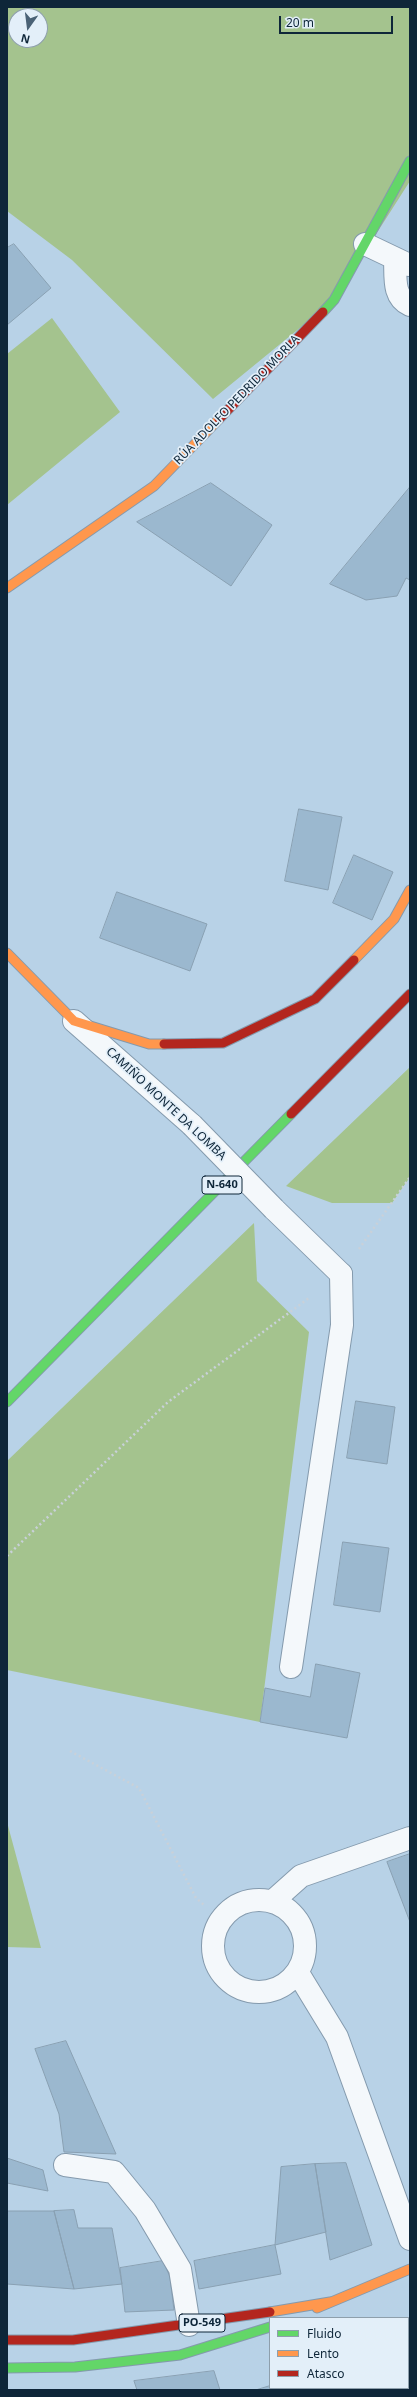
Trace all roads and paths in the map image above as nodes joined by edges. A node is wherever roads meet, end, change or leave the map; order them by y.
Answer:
1 (410, 161) edge
2 (365, 244) junction
3 (403, 262) edge
4 (410, 305) edge
5 (7, 588) edge
6 (410, 890) edge
7 (7, 953) edge
8 (410, 994) edge
9 (74, 1021) junction
10 (410, 1177) edge
11 (341, 1274) junction
12 (7, 1402) edge
13 (7, 1556) edge
14 (291, 1667) dead end
15 (70, 1751) dead end
16 (410, 1838) edge
17 (273, 1901) junction
18 (204, 1905) dead end
19 (298, 1972) junction
20 (66, 2165) dead end
21 (410, 2240) edge
22 (410, 2269) edge
23 (330, 2302) junction
24 (297, 2317) edge
25 (189, 2325) junction
26 (269, 2327) edge
27 (7, 2340) edge
28 (7, 2368) edge

1 - 2 main road, RÚA ADOLFO PEDRIDO MORLA
2 - 3 street
2 - 5 main road, RÚA ADOLFO PEDRIDO MORLA
3 - 4 street
6 - 9 main road, CAMIÑO MONTE DA LOMBA
7 - 9 main road, CAMIÑO MONTE DA LOMBA
8 - 12 main road, N-640
9 - 11 street, CAMIÑO MONTE DA LOMBA, bridge
10 - 11 path
11 - 13 path
11 - 14 street
15 - 18 path
16 - 17 street
17 - 19 street
17 - 19 street
19 - 21 street
20 - 25 street
22 - 23 main road, PO-549
23 - 24 main road, PO-549
23 - 25 main road, PO-549
25 - 27 main road, PO-549
26 - 28 main road, PO-549

